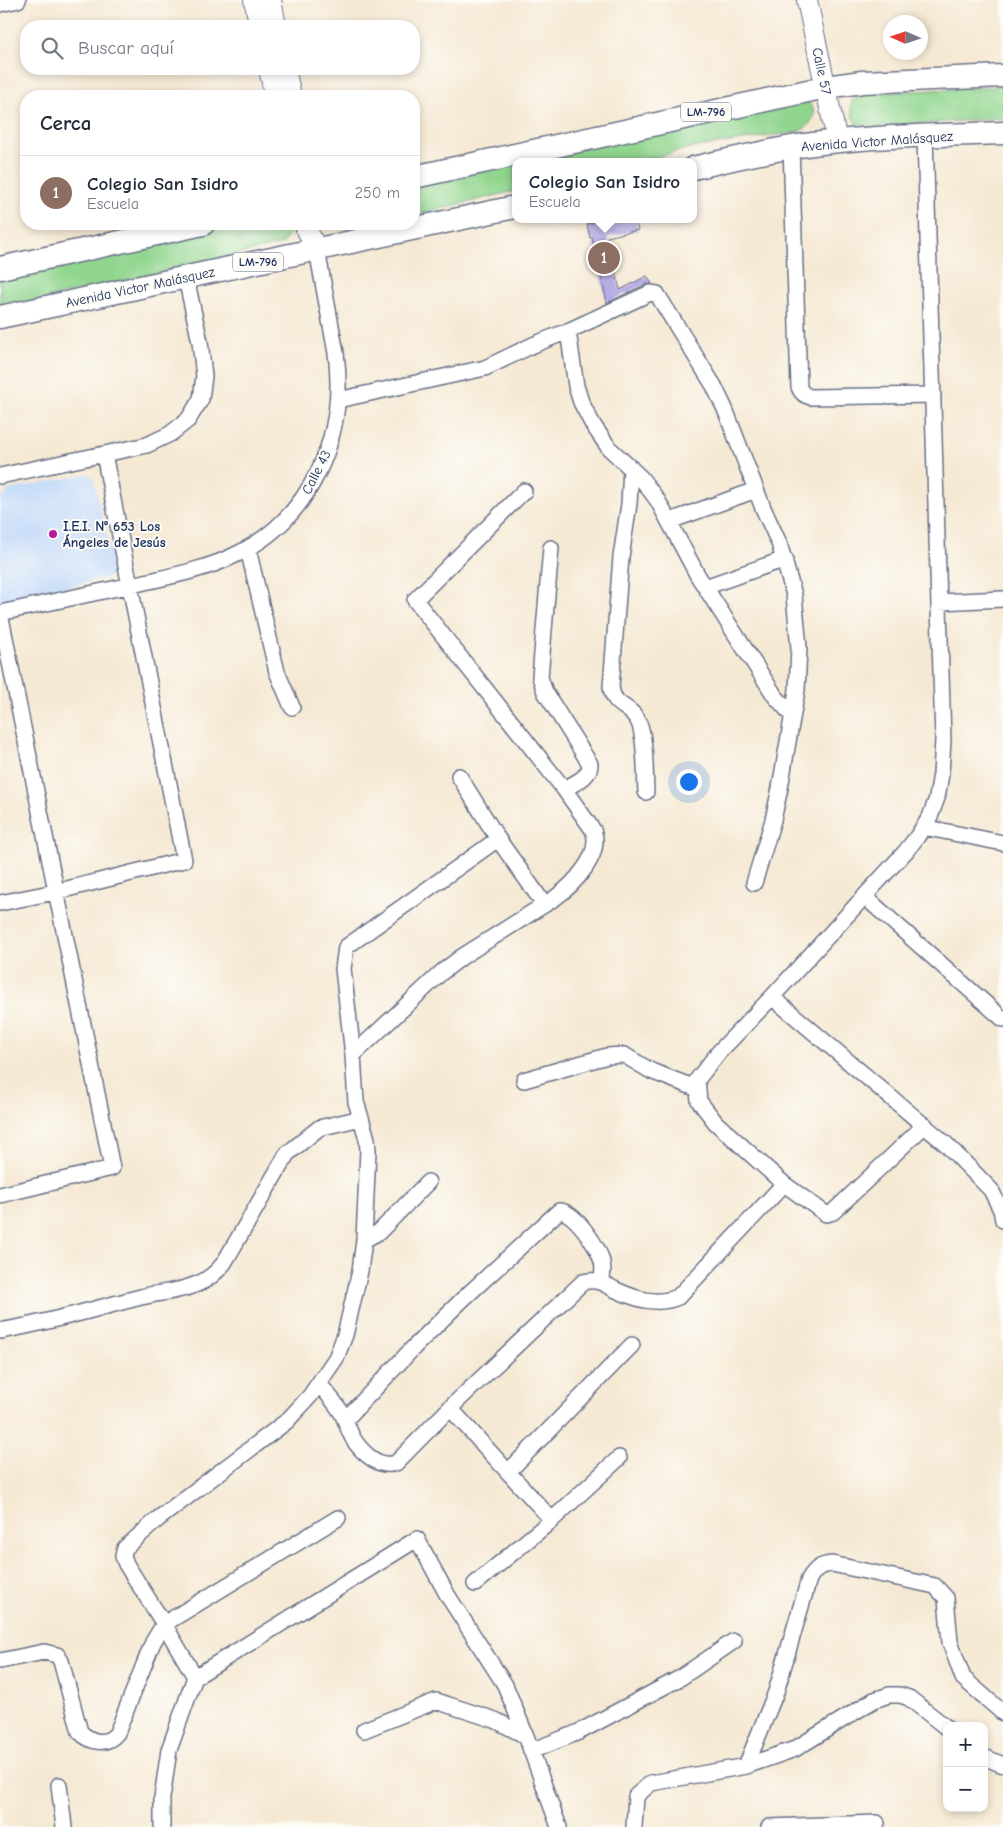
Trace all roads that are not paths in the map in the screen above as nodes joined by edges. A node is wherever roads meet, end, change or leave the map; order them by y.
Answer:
1 (18, 0) edge
2 (254, 0) edge
3 (270, 0) edge
4 (807, 0) edge
5 (0, 4) edge
6 (259, 20) edge
7 (275, 20) edge
8 (270, 75) edge
9 (286, 75) edge
10 (1003, 76) edge
11 (826, 87) junction
12 (274, 90) edge
13 (290, 90) edge
14 (1003, 133) edge
15 (925, 136) junction
16 (837, 141) junction
17 (791, 147) junction
18 (697, 167) edge
19 (420, 176) edge
20 (512, 208) edge
21 (420, 228) edge
22 (175, 230) edge
23 (307, 230) edge
24 (317, 230) edge
25 (409, 230) edge
26 (317, 250) junction
27 (0, 268) edge
28 (186, 278) junction
29 (0, 317) edge
30 (568, 331) junction
31 (933, 394) junction
32 (338, 400) junction
33 (104, 454) junction
34 (631, 468) junction
35 (0, 476) edge
36 (756, 490) junction
37 (524, 491) dead end
38 (670, 521) junction
39 (551, 548) dead end
40 (248, 549) junction
41 (784, 559) junction
42 (130, 585) junction
43 (705, 587) junction
44 (1003, 599) edge
45 (939, 602) junction
46 (0, 613) edge
47 (292, 707) dead end
48 (792, 715) junction
49 (459, 776) dead end
50 (564, 789) junction
51 (646, 792) dead end
52 (923, 827) junction
53 (498, 839) junction
54 (1003, 843) edge
55 (754, 884) dead end
56 (55, 892) junction
57 (864, 897) junction
58 (0, 903) edge
59 (544, 904) junction
60 (772, 997) junction
61 (1003, 1019) edge
62 (353, 1055) junction
63 (524, 1080) dead end
64 (698, 1089) junction
65 (361, 1118) junction
66 (925, 1125) junction
67 (428, 1182) dead end
68 (784, 1184) junction
69 (0, 1194) edge
70 (1003, 1220) edge
71 (364, 1240) junction
72 (602, 1281) junction
73 (0, 1331) edge
74 (632, 1345) dead end
75 (319, 1384) junction
76 (450, 1408) junction
77 (346, 1419) junction
78 (620, 1458) dead end
79 (508, 1472) junction
80 (338, 1518) dead end
81 (552, 1520) junction
82 (475, 1584) dead end
83 (164, 1624) junction
84 (734, 1641) dead end
85 (0, 1661) edge
86 (196, 1677) junction
87 (1003, 1714) edge
88 (943, 1725) edge
89 (364, 1730) dead end
90 (526, 1736) junction
91 (531, 1751) junction
92 (988, 1759) edge
93 (1003, 1765) edge
94 (746, 1766) junction
95 (59, 1785) dead end
96 (877, 1823) dead end
97 (64, 1827) edge
98 (162, 1827) edge
99 (558, 1827) edge
100 (634, 1827) edge
101 (769, 1827) edge

1 - 5 street
2 - 6 street
3 - 7 street
4 - 11 street, Calle 57
8 - 12 street
9 - 13 street
10 - 11 main road, LM-796
11 - 16 street, Calle 57
11 - 19 main road, LM-796
14 - 15 main road, Avenida Victor Malásquez
15 - 16 main road, Avenida Victor Malásquez
15 - 31 street
16 - 17 main road, Avenida Victor Malásquez
17 - 18 main road, Avenida Victor Malásquez
17 - 31 street
20 - 21 main road, Avenida Victor Malásquez / LM-796
22 - 27 main road
23 - 26 street
24 - 26 street
25 - 26 main road, Avenida Victor Malásquez / LM-796
26 - 28 main road, Avenida Victor Malásquez / LM-796
26 - 32 street, Calle 43
28 - 29 main road, Avenida Victor Malásquez / LM-796
28 - 33 street
30 - 32 street
30 - 34 street
30 - 36 street
31 - 45 street
32 - 40 street, Calle 43
33 - 35 street
33 - 42 street
34 - 38 street
34 - 51 street
36 - 38 street
36 - 41 street
37 - 50 street
38 - 43 street
39 - 50 street
40 - 42 street, Calle 43
40 - 47 street
41 - 43 street
41 - 48 street
42 - 46 street, Calle 43
42 - 56 street
43 - 48 street
44 - 45 street
45 - 52 street
46 - 56 street
48 - 55 street
49 - 53 street
50 - 59 street
52 - 54 street
52 - 57 street
53 - 59 street
53 - 62 street
56 - 58 street
56 - 69 street
57 - 60 street
57 - 61 street
59 - 62 street
60 - 64 street
60 - 66 street
62 - 65 street
63 - 64 street
64 - 68 street
65 - 71 street
65 - 73 street
66 - 68 street
66 - 70 street
67 - 71 street
68 - 72 street
71 - 75 street
72 - 76 street
72 - 77 street
74 - 79 street
75 - 77 street
75 - 83 street
76 - 77 street
76 - 79 street
78 - 81 street
79 - 81 street
80 - 83 street
81 - 82 street
83 - 85 street
83 - 86 street
84 - 91 street
86 - 90 street
86 - 98 street
87 - 94 street
88 - 94 street
89 - 90 street
90 - 91 street
91 - 99 street
92 - 93 street
94 - 100 street
95 - 97 street
96 - 101 street

